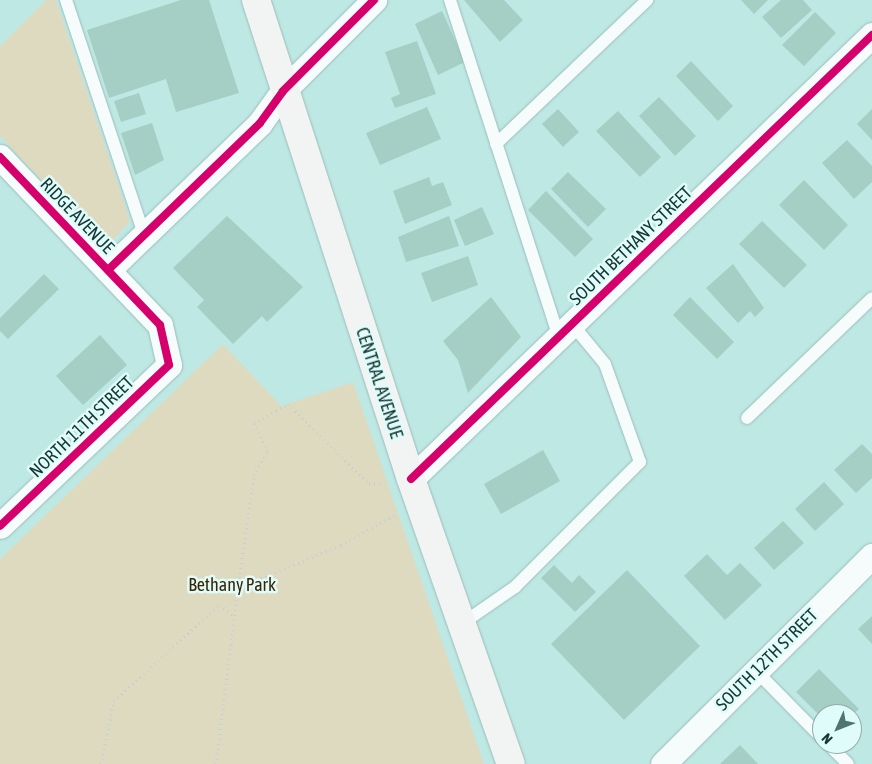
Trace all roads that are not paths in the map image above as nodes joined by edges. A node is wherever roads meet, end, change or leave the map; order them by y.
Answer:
1 (66, 0) edge
2 (256, 0) edge
3 (374, 0) edge
4 (450, 0) edge
5 (647, 0) edge
6 (872, 35) edge
7 (283, 91) junction
8 (496, 144) junction
9 (0, 157) edge
10 (144, 234) junction
11 (108, 270) junction
12 (872, 298) edge
13 (565, 330) junction
14 (167, 344) joint
15 (746, 418) dead end
16 (411, 479) junction
17 (0, 526) edge
18 (872, 556) edge
19 (460, 624) junction
20 (756, 672) junction
21 (812, 728) edge
22 (838, 754) edge
23 (511, 764) edge
24 (663, 764) edge
25 (848, 764) edge

1 - 10 lane
2 - 7 main road, CENTRAL AVENUE
3 - 7 street
4 - 8 lane
5 - 8 lane
6 - 13 street, SOUTH BETHANY STREET
7 - 10 street
7 - 16 main road, CENTRAL AVENUE
8 - 13 lane
9 - 11 street, RIDGE AVENUE
10 - 11 street
11 - 14 street, RIDGE AVENUE
12 - 15 lane
13 - 16 street, SOUTH BETHANY STREET
13 - 19 lane
14 - 17 street, NORTH 11TH STREET
16 - 19 main road, CENTRAL AVENUE
18 - 20 street, SOUTH 12TH STREET
19 - 23 main road, CENTRAL AVENUE
20 - 21 lane
20 - 24 street, SOUTH 12TH STREET
22 - 25 lane

